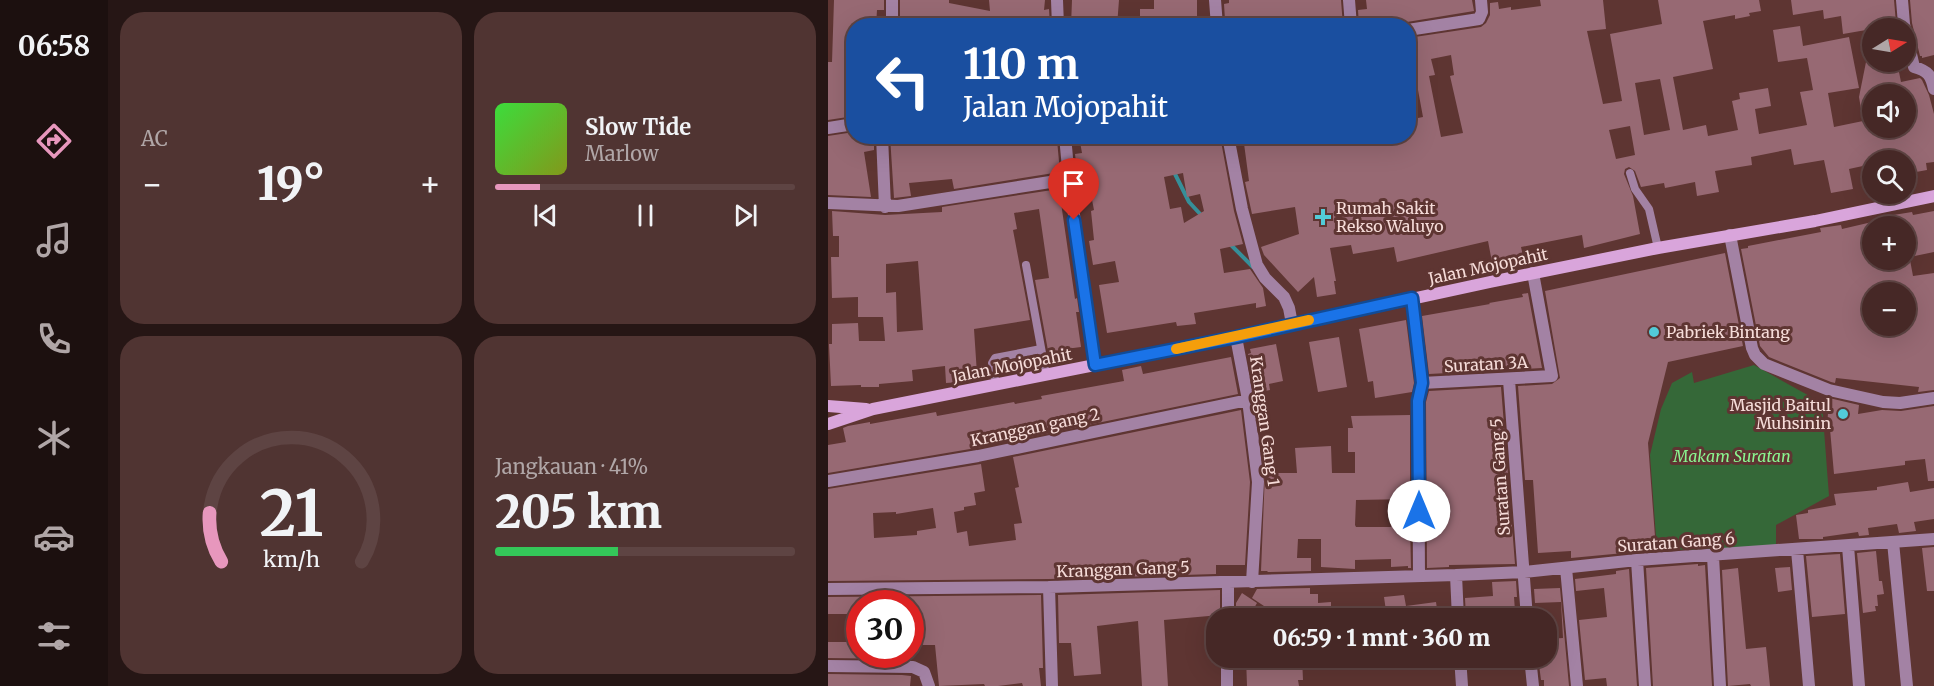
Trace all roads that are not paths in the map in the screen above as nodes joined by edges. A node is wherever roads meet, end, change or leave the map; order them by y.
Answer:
1 (892, 0) edge
2 (1057, 0) edge
3 (1215, 0) edge
4 (1348, 0) edge
5 (1481, 0) edge
6 (1902, 0) edge
7 (892, 18) edge
8 (1058, 18) edge
9 (1216, 18) edge
10 (1350, 18) edge
11 (1416, 29) edge
12 (1934, 89) edge
13 (846, 125) edge
14 (828, 128) edge
15 (882, 144) edge
16 (1066, 144) edge
17 (1230, 144) edge
18 (1630, 173) dead end
19 (1069, 179) junction
20 (1934, 196) edge
21 (828, 203) edge
22 (885, 207) junction
23 (1730, 235) junction
24 (1658, 248) junction
25 (1026, 265) dead end
26 (1533, 273) junction
27 (1412, 298) junction
28 (1292, 324) junction
29 (1236, 337) junction
30 (1041, 350) junction
31 (1095, 365) junction
32 (1046, 375) junction
33 (1509, 380) junction
34 (1422, 383) junction
35 (996, 385) junction
36 (1934, 398) edge
37 (1248, 400) junction
38 (828, 406) edge
39 (873, 409) junction
40 (828, 424) edge
41 (828, 481) edge
42 (1934, 538) edge
43 (1893, 542) junction
44 (1848, 546) junction
45 (1797, 550) junction
46 (1713, 556) junction
47 (1637, 560) junction
48 (1566, 568) junction
49 (1524, 572) junction
50 (1456, 575) junction
51 (1419, 576) junction
52 (1228, 582) junction
53 (1252, 582) junction
54 (1049, 587) junction
55 (828, 589) edge
56 (1228, 608) edge
57 (1458, 608) edge
58 (1526, 608) edge
59 (828, 666) edge
60 (1227, 668) edge
61 (1461, 668) edge
62 (1531, 668) edge
63 (929, 686) edge
64 (1052, 686) edge
65 (1227, 686) edge
66 (1462, 686) edge
67 (1533, 686) edge
68 (1577, 686) edge
69 (1645, 686) edge
70 (1720, 686) edge
71 (1809, 686) edge
72 (1859, 686) edge
73 (1907, 686) edge

1 - 7 street
2 - 8 street
3 - 9 street
4 - 10 street
5 - 11 street
6 - 12 street
13 - 14 street
15 - 22 street
16 - 19 street
17 - 28 street
18 - 24 lane
19 - 22 street
19 - 31 street
20 - 23 main road, Jalan Mojopahit
21 - 22 street
23 - 24 main road, Jalan Mojopahit
23 - 36 street
24 - 26 main road, Jalan Mojopahit
25 - 30 lane
26 - 27 main road, Jalan Mojopahit
26 - 33 street, Suratan 3A
27 - 28 main road, Jalan Mojopahit
27 - 34 street
28 - 29 main road, Jalan Mojopahit
29 - 31 main road, Jalan Mojopahit
29 - 37 street, Kranggan Gang 1
30 - 32 lane
30 - 35 lane
31 - 32 main road, Jalan Mojopahit
32 - 35 main road, Jalan Mojopahit
33 - 34 street, Suratan 3A
33 - 49 street, Suratan Gang 5
34 - 51 street
35 - 39 main road, Jalan Mojopahit
37 - 41 street, Kranggan gang 2
37 - 53 street, Kranggan Gang 1
38 - 39 main road, Jalan Mojopahit
39 - 40 main road, Jalan Mojopahit
42 - 43 street, Suratan Gang 6
43 - 44 street, Suratan Gang 6
43 - 73 street
44 - 45 street, Suratan Gang 6
44 - 72 street
45 - 46 street, Suratan Gang 6
45 - 71 street
46 - 47 street, Suratan Gang 6
46 - 70 street
47 - 48 street, Suratan Gang 6
47 - 69 street
48 - 49 street, Suratan Gang 6
48 - 68 street
49 - 50 street, Suratan Gang 6
49 - 58 street, Suratan Gang 5
50 - 51 street, Suratan Gang 6
50 - 57 street
51 - 53 street, Kranggan Gang 5
52 - 53 street, Kranggan Gang 5
52 - 54 street, Kranggan Gang 5
52 - 56 street
54 - 55 street, Kranggan Gang 5
54 - 64 street
59 - 63 street
60 - 65 street
61 - 66 street
62 - 67 street

